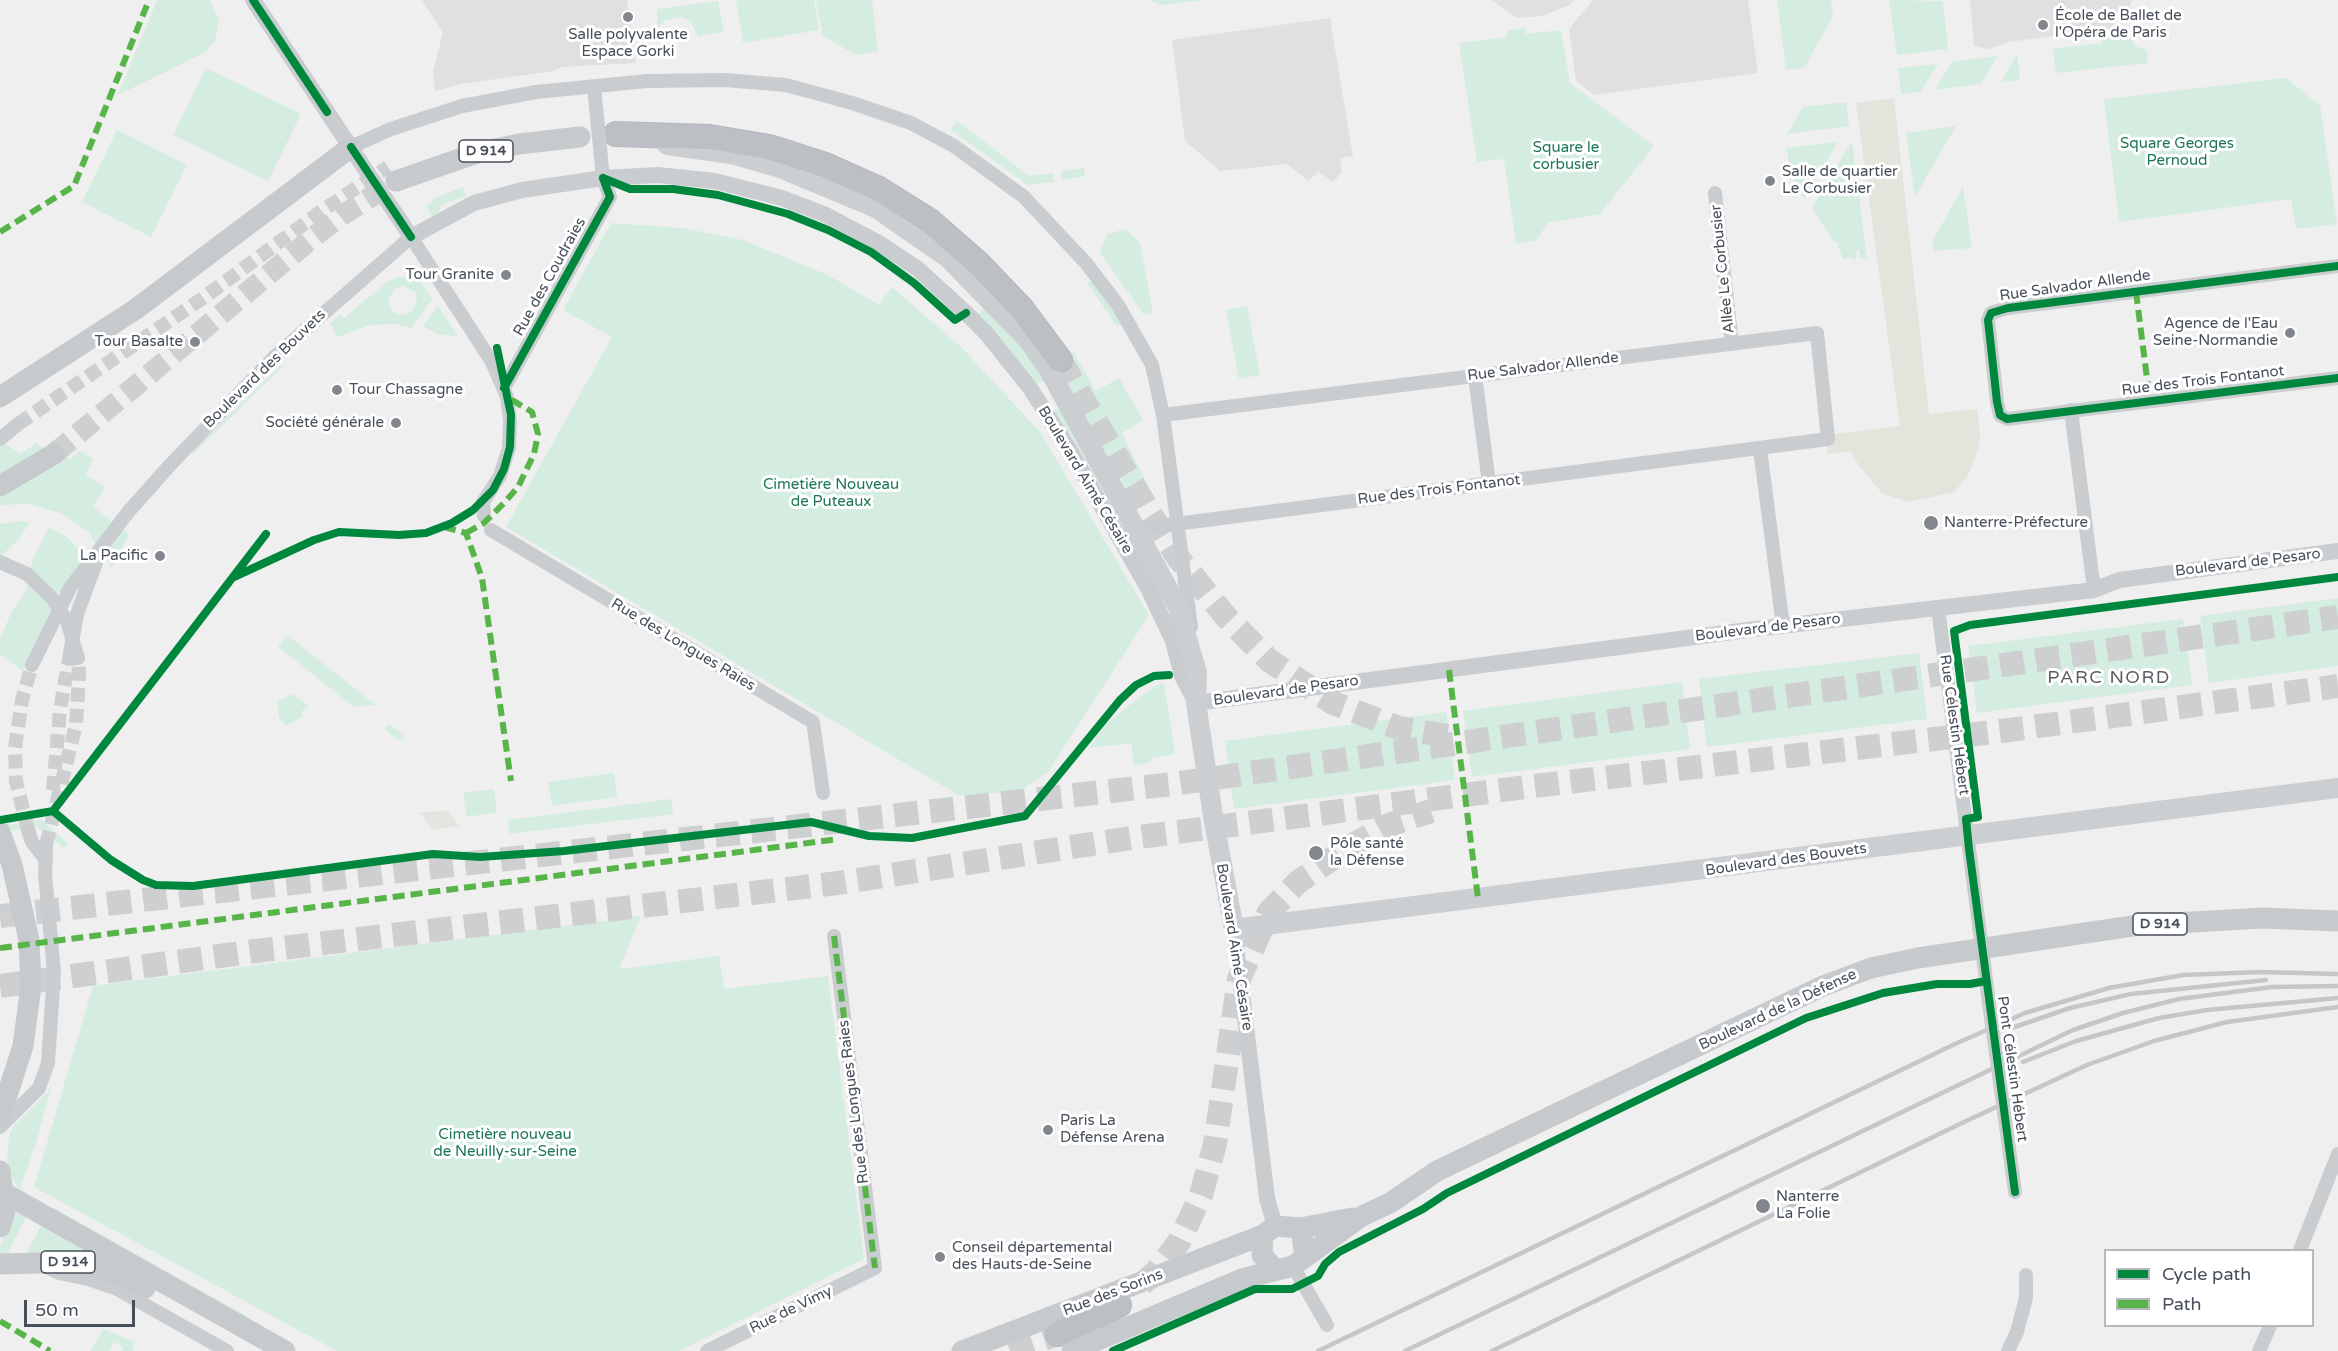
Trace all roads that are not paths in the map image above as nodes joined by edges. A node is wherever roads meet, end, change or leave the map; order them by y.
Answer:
1 (254, 2) edge
2 (594, 87) junction
3 (580, 137) dead end
4 (616, 137) joint
5 (351, 147) junction
6 (603, 178) junction
7 (396, 181) tunnel mouth
8 (1715, 194) dead end
9 (406, 230) junction
10 (2338, 266) edge
11 (1732, 344) junction
12 (1060, 360) tunnel mouth
13 (1475, 376) junction
14 (2338, 378) edge
15 (504, 388) junction
16 (1030, 388) junction
17 (0, 397) edge
18 (1070, 409) junction
19 (2071, 410) junction
20 (1162, 415) junction
21 (18, 424) tunnel mouth
22 (0, 438) edge
23 (1828, 439) joint
24 (1760, 449) junction
25 (54, 454) tunnel mouth
26 (1489, 483) junction
27 (0, 486) edge
28 (129, 511) junction
29 (484, 516) dead end
30 (1177, 524) junction
31 (490, 530) dead end
32 (1127, 530) junction
33 (2338, 551) edge
34 (0, 562) edge
35 (2094, 590) junction
36 (1938, 609) junction
37 (1783, 626) junction
38 (1194, 662) junction
39 (32, 665) tunnel mouth
40 (1196, 703) junction
41 (2338, 788) edge
42 (823, 793) dead end
43 (27, 830) tunnel mouth
44 (0, 832) edge
45 (1967, 836) junction
46 (46, 845) tunnel mouth
47 (46, 860) junction
48 (2338, 921) edge
49 (1234, 930) junction
50 (834, 936) dead end
51 (1983, 949) junction
52 (0, 1117) edge
53 (0, 1127) edge
54 (2338, 1154) edge
55 (0, 1171) edge
56 (2015, 1191) dead end
57 (3, 1193) junction
58 (1362, 1216) junction
59 (0, 1227) edge
60 (1301, 1228) junction
61 (1269, 1231) junction
62 (2301, 1249) edge
63 (38, 1263) junction
64 (0, 1264) edge
65 (1291, 1264) junction
66 (875, 1268) joint
67 (2026, 1275) dead end
68 (1119, 1305) dead end
69 (1327, 1325) dead end
70 (2270, 1327) edge
71 (1065, 1343) edge
72 (228, 1351) edge
73 (255, 1351) edge
74 (285, 1351) edge
75 (706, 1351) edge
76 (962, 1351) edge
77 (2008, 1351) edge
78 (2259, 1351) edge

1 - 5 street
2 - 5 street
2 - 6 street, Rue des Coudraies, bridge
2 - 20 street
3 - 7 main road, D 914
4 - 12 highway
4 - 18 main road, Boulevard Aimé Césaire
5 - 9 street, bridge
5 - 17 main road
6 - 9 street, Boulevard Aimé Césaire
6 - 15 street, Rue des Coudraies
6 - 16 street, Boulevard Aimé Césaire
8 - 11 street, Allée Le Corbusier
9 - 15 street
9 - 28 street, Boulevard des Bouvets
10 - 19 street, Rue Salvador Allende
11 - 13 street, Rue Salvador Allende
11 - 23 street, Rue Salvador Allende
13 - 20 street, Rue Salvador Allende
13 - 26 street
14 - 19 street, Rue des Trois Fontanot
15 - 29 street
16 - 18 street, Boulevard Aimé Césaire
16 - 32 street, Boulevard Aimé Césaire
18 - 32 main road, Boulevard Aimé Césaire
19 - 35 street
20 - 30 street
21 - 22 street
23 - 24 street, Rue des Trois Fontanot
24 - 26 street, Rue des Trois Fontanot
24 - 37 street
25 - 27 main road
26 - 30 street, Rue des Trois Fontanot
28 - 34 street, bridge
28 - 39 street, bridge
30 - 32 street, Rue des Trois Fontanot
30 - 38 street
31 - 42 street, Rue des Longues Raies
32 - 38 main road, Boulevard Aimé Césaire
32 - 40 street, Boulevard Aimé Césaire
33 - 35 street, Boulevard de Pesaro
35 - 36 street, Boulevard de Pesaro
36 - 37 street, Boulevard de Pesaro
36 - 45 street, Rue Célestin Hébert
37 - 40 street, Boulevard de Pesaro
38 - 40 main road, Boulevard Aimé Césaire
40 - 49 main road, Boulevard Aimé Césaire
41 - 45 main road, Boulevard des Bouvets
43 - 47 street
44 - 52 main road
45 - 49 main road, Boulevard des Bouvets
45 - 51 street, Rue Célestin Hébert
46 - 47 street
47 - 53 street
48 - 51 main road, Boulevard de la Défense / D 914
49 - 61 street, Boulevard Aimé Césaire
50 - 66 street, Rue des Longues Raies
51 - 56 street, Pont Célestin Hébert, bridge
51 - 58 main road, Boulevard de la Défense / D 914
54 - 62 street
55 - 57 main road
57 - 59 main road
57 - 74 main road
58 - 60 main road, Boulevard de la Défense / D 914
58 - 65 main road, Boulevard de la Défense / D 914
60 - 61 main road, Boulevard de la Défense
60 - 65 main road
61 - 65 main road
61 - 76 main road, Rue des Sorins
63 - 64 main road, D 914
63 - 72 street
63 - 73 main road, D 914
65 - 69 street
65 - 71 main road, Boulevard de la Défense / D 914
66 - 75 street, Rue de Vimy
67 - 77 street
68 - 71 highway
70 - 78 street

